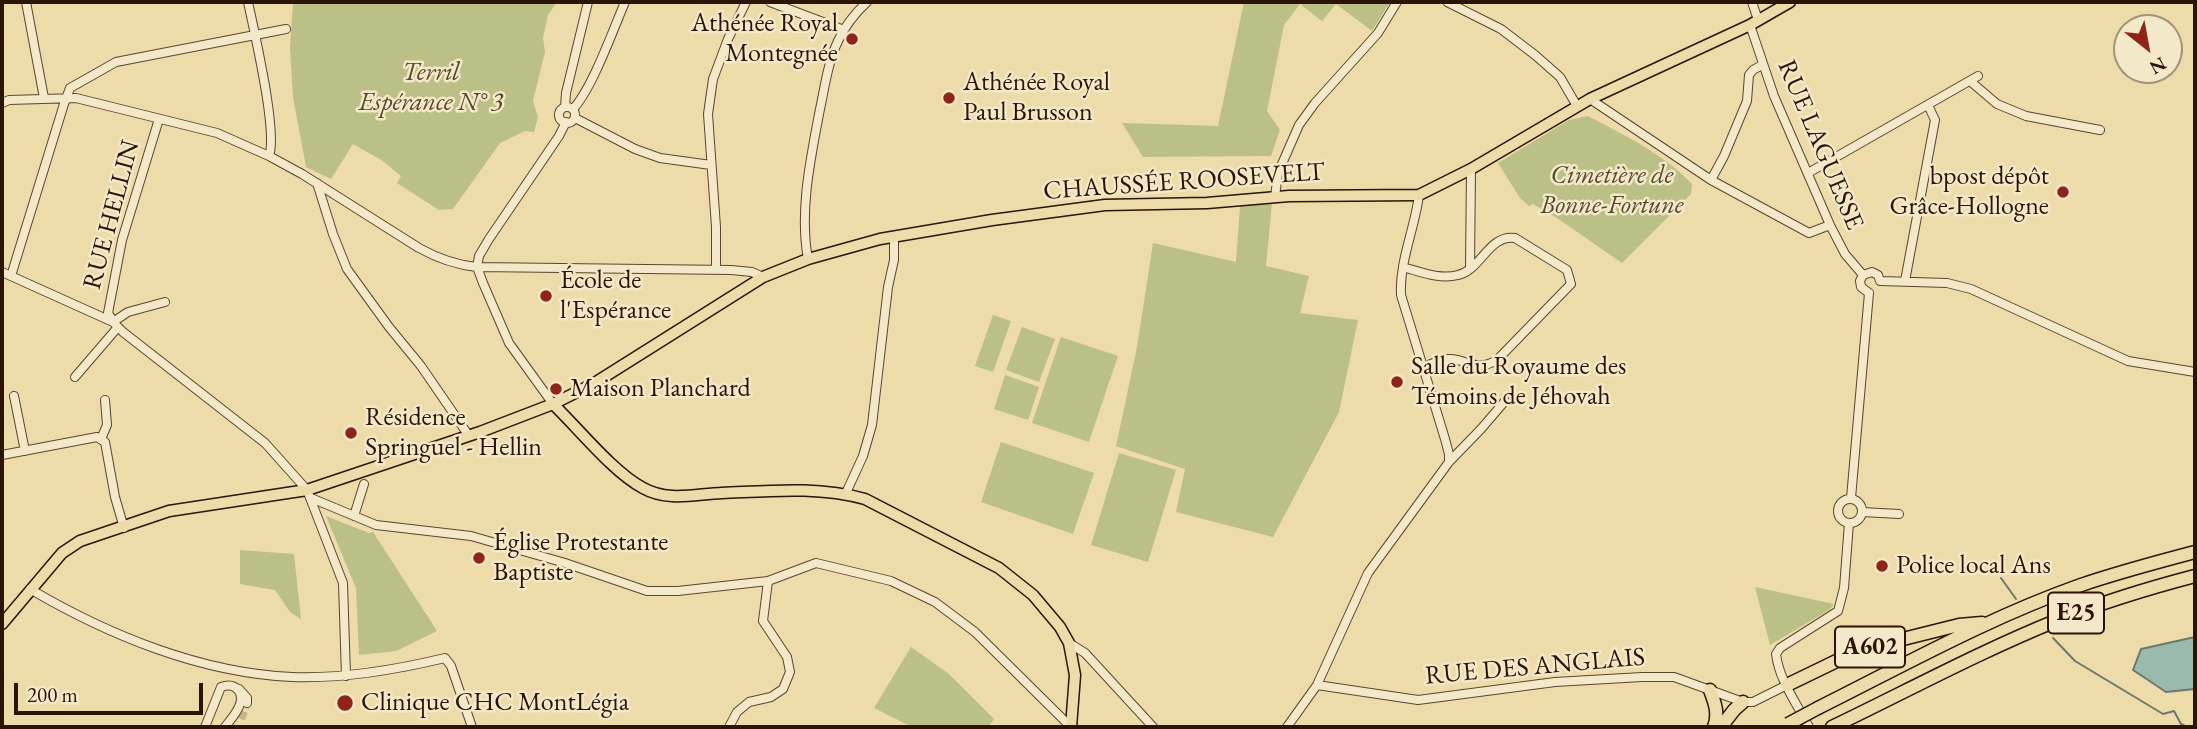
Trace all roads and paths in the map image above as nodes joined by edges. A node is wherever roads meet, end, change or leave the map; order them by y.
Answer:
1 (26, 2) edge
2 (248, 2) edge
3 (588, 2) edge
4 (625, 2) edge
5 (746, 2) edge
6 (770, 2) edge
7 (867, 2) edge
8 (1397, 2) edge
9 (1447, 2) edge
10 (1752, 2) edge
11 (1784, 3) edge
12 (1754, 23) junction
13 (286, 29) dead end
14 (844, 30) junction
15 (255, 35) junction
16 (1762, 65) junction
17 (44, 98) junction
18 (67, 98) junction
19 (1590, 99) junction
20 (2, 103) edge
21 (1928, 105) junction
22 (1577, 106) junction
23 (571, 111) junction
24 (159, 119) junction
25 (565, 122) junction
26 (2100, 130) dead end
27 (270, 156) junction
28 (711, 165) junction
29 (1471, 169) junction
30 (1808, 173) junction
31 (1711, 180) junction
32 (317, 183) junction
33 (1419, 195) junction
34 (1275, 197) junction
35 (1830, 225) junction
36 (894, 236) junction
37 (808, 259) junction
38 (477, 267) junction
39 (1404, 267) junction
40 (1469, 269) junction
41 (716, 270) junction
42 (737, 271) junction
43 (2, 272) edge
44 (1863, 275) junction
45 (11, 276) junction
46 (763, 277) junction
47 (1880, 281) junction
48 (1905, 281) junction
49 (748, 286) junction
50 (1869, 293) junction
51 (165, 302) dead end
52 (116, 324) junction
53 (1423, 368) junction
54 (2195, 372) edge
55 (75, 377) dead end
56 (14, 396) dead end
57 (105, 400) dead end
58 (1505, 401) dead end
59 (553, 404) junction
60 (469, 436) junction
61 (101, 439) junction
62 (25, 451) junction
63 (2, 455) edge
64 (1449, 462) junction
65 (364, 484) dead end
66 (309, 494) junction
67 (846, 494) junction
68 (1850, 498) junction
69 (1862, 512) junction
70 (1899, 514) dead end
71 (354, 516) junction
72 (1849, 523) junction
73 (124, 527) junction
74 (2195, 552) edge
75 (2195, 576) edge
76 (768, 581) junction
77 (30, 589) junction
78 (1992, 623) junction
79 (2, 624) edge
80 (1069, 643) junction
81 (346, 676) junction
82 (1317, 685) junction
83 (1787, 685) junction
84 (236, 688) junction
85 (1710, 690) junction
86 (1743, 702) junction
87 (247, 703) dead end
88 (1060, 716) junction
89 (240, 719) tunnel mouth
90 (1785, 725) edge
91 (205, 727) edge
92 (227, 727) edge
93 (469, 727) edge
94 (729, 727) edge
95 (1060, 727) edge
96 (1071, 727) edge
97 (1153, 727) edge
98 (1287, 727) edge
99 (1714, 727) edge
100 (1721, 727) edge
101 (1809, 727) edge
102 (1832, 727) edge

1 - 17 street
2 - 15 street
3 - 23 street
4 - 23 street
5 - 28 street
6 - 14 street
7 - 14 street
8 - 34 street
9 - 22 street
10 - 12 street, RUE LAGUESSE
11 - 12 main road, CHAUSSÉE ROOSEVELT
12 - 16 street, RUE LAGUESSE
12 - 19 main road, CHAUSSÉE ROOSEVELT
13 - 15 street
14 - 37 street
15 - 18 street
15 - 27 street
16 - 30 street, RUE LAGUESSE
16 - 31 street
17 - 18 street
17 - 20 street
18 - 24 street
18 - 45 street
19 - 22 main road, CHAUSSÉE ROOSEVELT
19 - 31 street
21 - 26 street
21 - 30 street
21 - 48 street
22 - 29 main road, CHAUSSÉE ROOSEVELT
23 - 25 street
23 - 25 street
23 - 28 street
24 - 27 street
24 - 52 street, RUE HELLIN
25 - 38 street
27 - 32 street
28 - 41 street
29 - 33 main road, CHAUSSÉE ROOSEVELT
29 - 40 street
30 - 35 street, RUE LAGUESSE
31 - 35 street
32 - 38 street
32 - 60 street
33 - 34 main road, CHAUSSÉE ROOSEVELT
33 - 39 street
34 - 36 main road, CHAUSSÉE ROOSEVELT
35 - 44 street, RUE LAGUESSE
36 - 37 main road, CHAUSSÉE ROOSEVELT
36 - 67 street
37 - 46 main road, CHAUSSÉE ROOSEVELT
38 - 41 street
38 - 59 street
39 - 40 street
39 - 53 street
40 - 53 street
41 - 42 street
42 - 46 street
42 - 49 street
43 - 45 street
44 - 47 street
44 - 50 street
45 - 52 street
46 - 49 main road, CHAUSSÉE ROOSEVELT
47 - 48 street
47 - 50 street
48 - 54 street
49 - 59 main road, CHAUSSÉE ROOSEVELT
50 - 68 street
51 - 52 street
52 - 55 street
52 - 66 street
53 - 64 street
56 - 62 street
57 - 61 street
58 - 64 street
59 - 60 main road, CHAUSSÉE ROOSEVELT
59 - 67 main road
60 - 66 main road, CHAUSSÉE ROOSEVELT
61 - 62 street
61 - 73 street
62 - 63 street
64 - 82 street
65 - 71 street
66 - 71 street
66 - 73 main road, CHAUSSÉE ROOSEVELT
66 - 81 street
67 - 80 main road
68 - 69 street
68 - 72 street
69 - 70 street
69 - 72 street
71 - 76 street
72 - 83 street
73 - 77 main road, CHAUSSÉE ROOSEVELT
74 - 78 highway, E25
75 - 102 highway, E25
76 - 88 street
76 - 94 street
77 - 79 main road, CHAUSSÉE ROOSEVELT
77 - 81 street
78 - 83 highway, A602
78 - 90 highway, E25, bridge
80 - 96 main road
80 - 97 street
81 - 93 street
82 - 85 street, RUE DES ANGLAIS
82 - 98 street
83 - 86 street
83 - 101 street
84 - 87 street
84 - 91 street
84 - 92 street
85 - 86 street, RUE DES ANGLAIS
85 - 99 highway
86 - 100 highway
88 - 95 street
88 - 96 street
89 - 92 street

